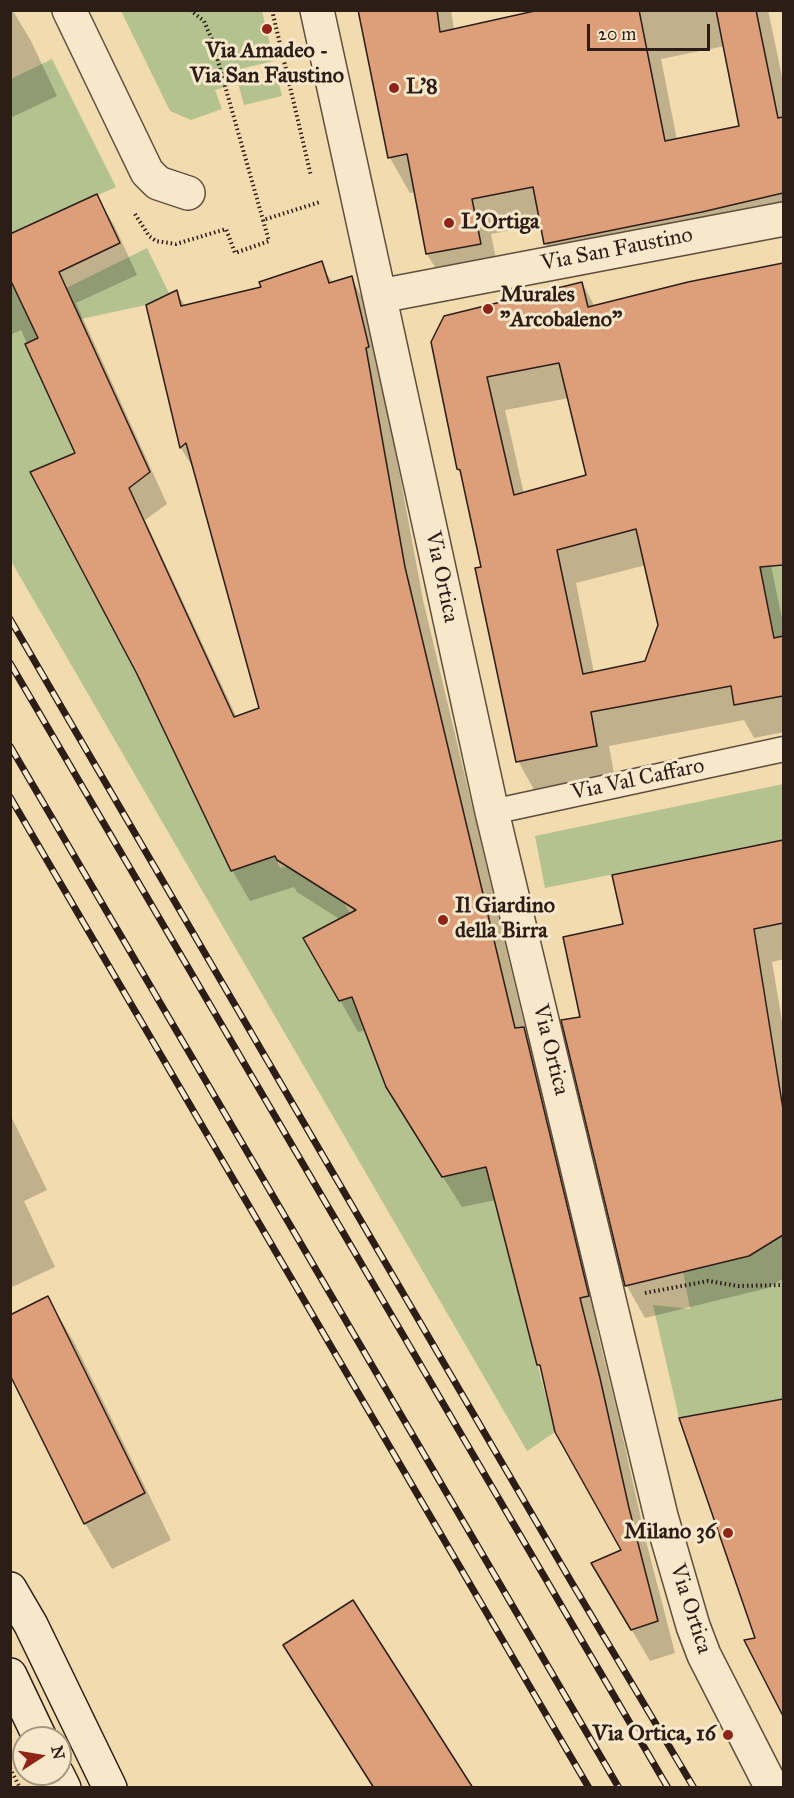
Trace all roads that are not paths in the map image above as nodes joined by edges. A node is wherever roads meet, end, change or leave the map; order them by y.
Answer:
1 (69, 10) edge
2 (317, 10) edge
3 (188, 193) dead end
4 (783, 219) edge
5 (380, 296) junction
6 (783, 749) edge
7 (492, 812) junction
8 (10, 1589) edge
9 (10, 1675) edge
10 (34, 1726) edge
11 (110, 1788) edge
12 (772, 1788) edge

1 - 3 street
2 - 5 street, Via Ortica
4 - 5 street, Via San Faustino
5 - 7 street, Via Ortica
6 - 7 lane, Via Val Caffaro
7 - 12 street, Via Ortica
8 - 11 street
9 - 10 street

